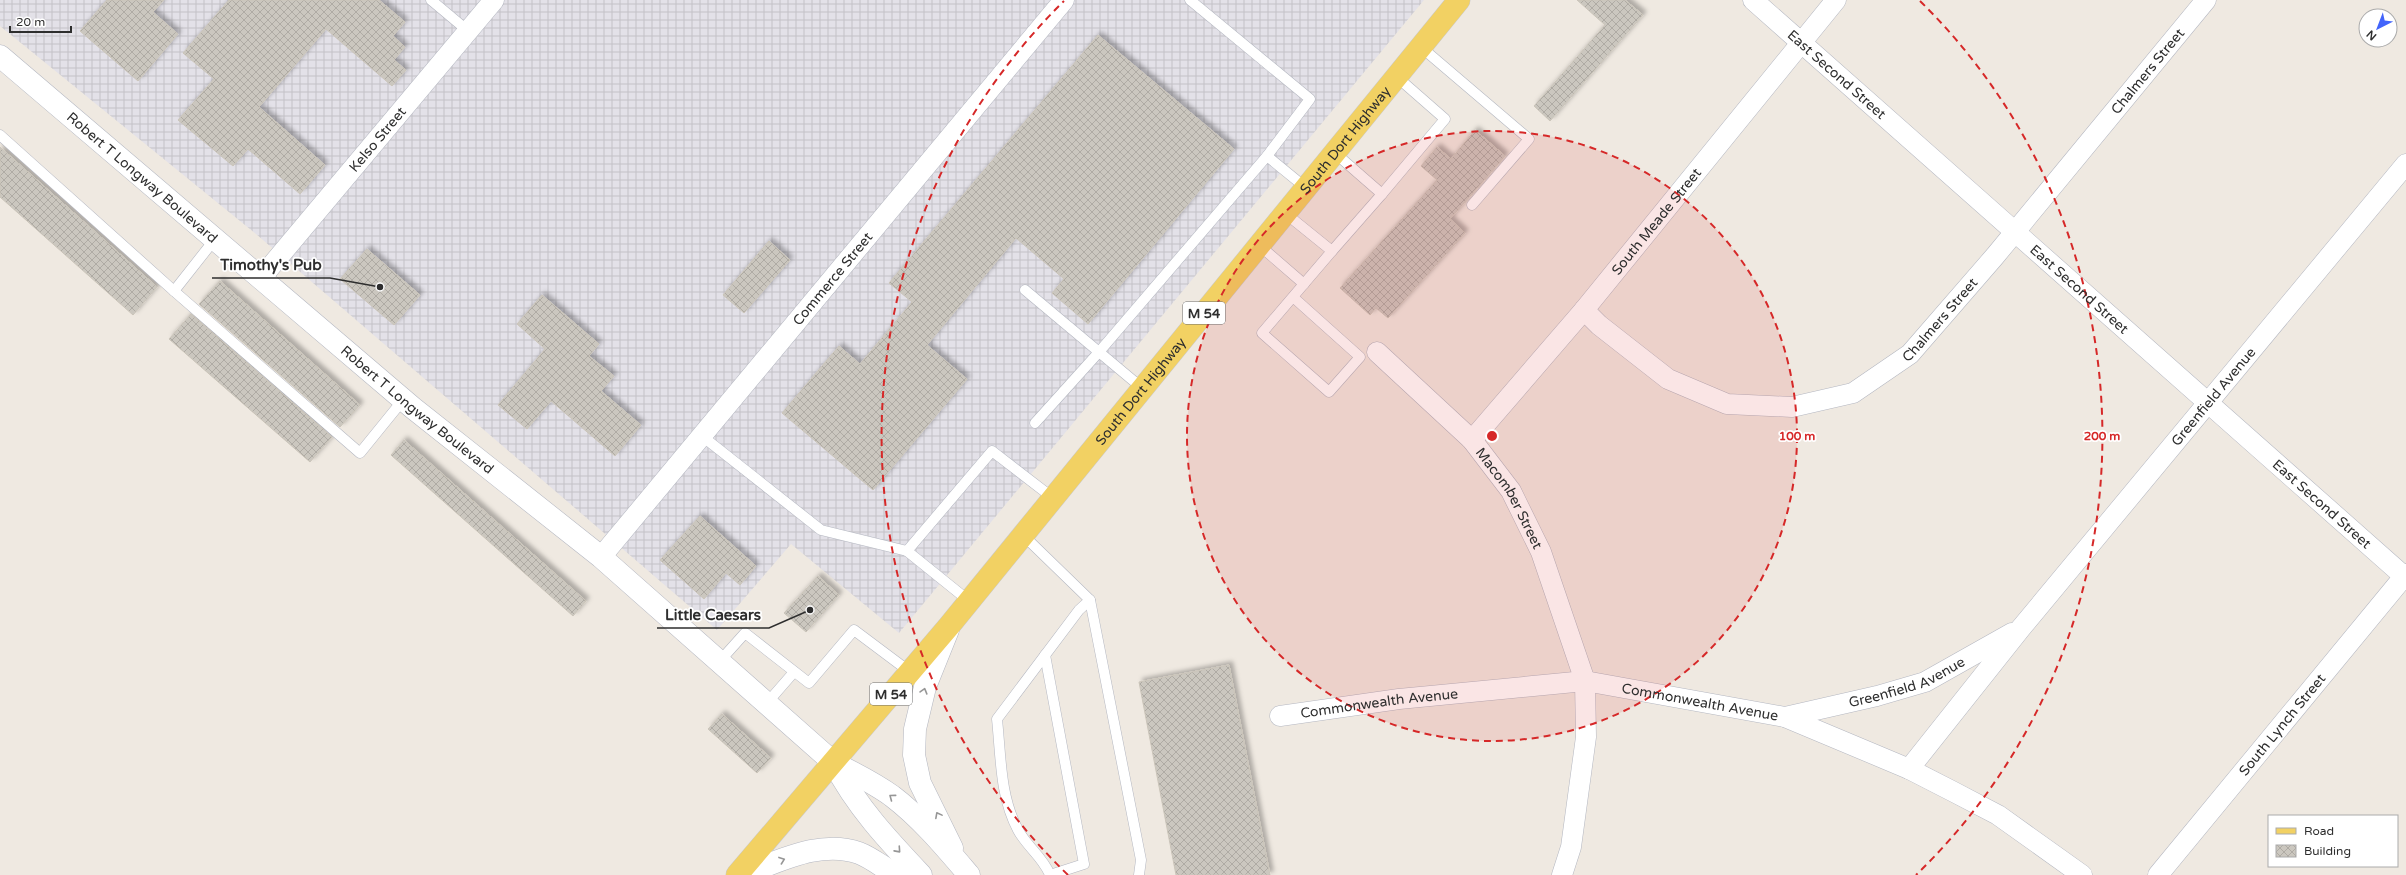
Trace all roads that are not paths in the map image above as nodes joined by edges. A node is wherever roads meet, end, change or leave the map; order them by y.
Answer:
1 (431, 0) edge
2 (494, 0) edge
3 (1064, 0) edge
4 (1190, 0) edge
5 (1459, 0) edge
6 (1753, 0) edge
7 (1836, 0) edge
8 (2206, 0) edge
9 (468, 31) junction
10 (1801, 43) junction
11 (1421, 47) junction
12 (0, 56) edge
13 (1397, 77) junction
14 (0, 135) edge
15 (1335, 152) junction
16 (1267, 156) junction
17 (2406, 164) edge
18 (1306, 188) junction
19 (1382, 194) junction
20 (1472, 204) dead end
21 (1285, 213) junction
22 (2014, 232) junction
23 (215, 239) junction
24 (1259, 245) junction
25 (1332, 251) junction
26 (261, 278) junction
27 (1304, 284) junction
28 (1024, 290) dead end
29 (174, 291) junction
30 (1293, 297) junction
31 (1584, 310) junction
32 (1099, 352) junction
33 (1377, 352) dead end
34 (1142, 388) junction
35 (404, 400) junction
36 (2209, 404) junction
37 (1035, 422) dead end
38 (702, 436) junction
39 (1472, 440) junction
40 (1053, 498) junction
41 (1023, 535) junction
42 (907, 551) junction
43 (601, 557) junction
44 (2405, 576) edge
45 (1090, 600) junction
46 (969, 601) junction
47 (949, 626) junction
48 (2021, 628) junction
49 (1045, 655) junction
50 (719, 662) junction
51 (794, 672) junction
52 (910, 672) junction
53 (1585, 682) junction
54 (767, 703) junction
55 (1280, 716) dead end
56 (1786, 717) junction
57 (834, 763) junction
58 (1909, 769) junction
59 (964, 869) edge
60 (736, 875) edge
61 (746, 875) edge
62 (896, 875) edge
63 (921, 875) edge
64 (1050, 875) edge
65 (1139, 875) edge
66 (1562, 875) edge
67 (2082, 875) edge
68 (2158, 875) edge

1 - 9 lane
2 - 9 street, Kelso Street
3 - 38 street, Commerce Street
4 - 16 lane
5 - 11 main road, South Dort Highway / M 54
6 - 10 street, East Second Street
7 - 10 street, South Meade Street
8 - 22 street, Chalmers Street
9 - 26 street, Kelso Street
10 - 22 street, East Second Street
10 - 31 street, South Meade Street
11 - 13 main road, South Dort Highway / M 54
11 - 20 lane
12 - 23 street, Robert T Longway Boulevard
13 - 15 main road, South Dort Highway / M 54
13 - 19 lane
14 - 29 lane
15 - 18 main road, South Dort Highway / M 54
15 - 19 lane
16 - 18 lane
16 - 32 lane
17 - 36 street, Greenfield Avenue
18 - 21 main road, South Dort Highway / M 54
19 - 25 lane
21 - 24 main road, South Dort Highway / M 54
21 - 25 lane
22 - 31 street, Chalmers Street
22 - 36 street, East Second Street
23 - 26 street, Robert T Longway Boulevard
23 - 29 lane
24 - 27 lane
24 - 34 main road, South Dort Highway / M 54
25 - 27 lane
26 - 35 street, Robert T Longway Boulevard
27 - 30 lane
28 - 32 lane
29 - 35 lane
30 - 30 lane
31 - 39 street, South Meade Street
32 - 34 lane
32 - 37 lane
33 - 39 street, Macomber Street
34 - 40 main road, South Dort Highway / M 54
35 - 43 street, Robert T Longway Boulevard
36 - 44 street, East Second Street
36 - 48 street, Greenfield Avenue
38 - 42 lane
38 - 43 street, Commerce Street
39 - 53 street, Macomber Street
40 - 41 main road, South Dort Highway / M 54
40 - 42 lane
41 - 45 lane
41 - 46 main road, South Dort Highway / M 54
42 - 46 lane
43 - 50 street, Robert T Longway Boulevard
44 - 68 street, South Lynch Street
45 - 49 lane
45 - 65 lane
46 - 47 main road, South Dort Highway / M 54
47 - 52 main road, South Dort Highway / M 54
59 -> 47 street
48 - 56 street, Greenfield Avenue
48 - 58 street, Greenfield Avenue
49 - 64 lane
49 - 64 lane
50 - 51 lane
50 - 54 street, Robert T Longway Boulevard
51 - 52 lane
51 - 54 lane
52 - 57 main road, South Dort Highway / M 54
53 - 55 street, Commonwealth Avenue
53 - 56 street, Commonwealth Avenue
53 - 66 street, Macomber Street
54 - 57 street, Robert T Longway Boulevard
56 - 58 street, Commonwealth Avenue
59 -> 57 street, Robert T Longway Boulevard
57 - 60 main road, M 54
57 -> 63 street, Robert T Longway Boulevard
58 - 67 street, Commonwealth Avenue
61 -> 62 street

